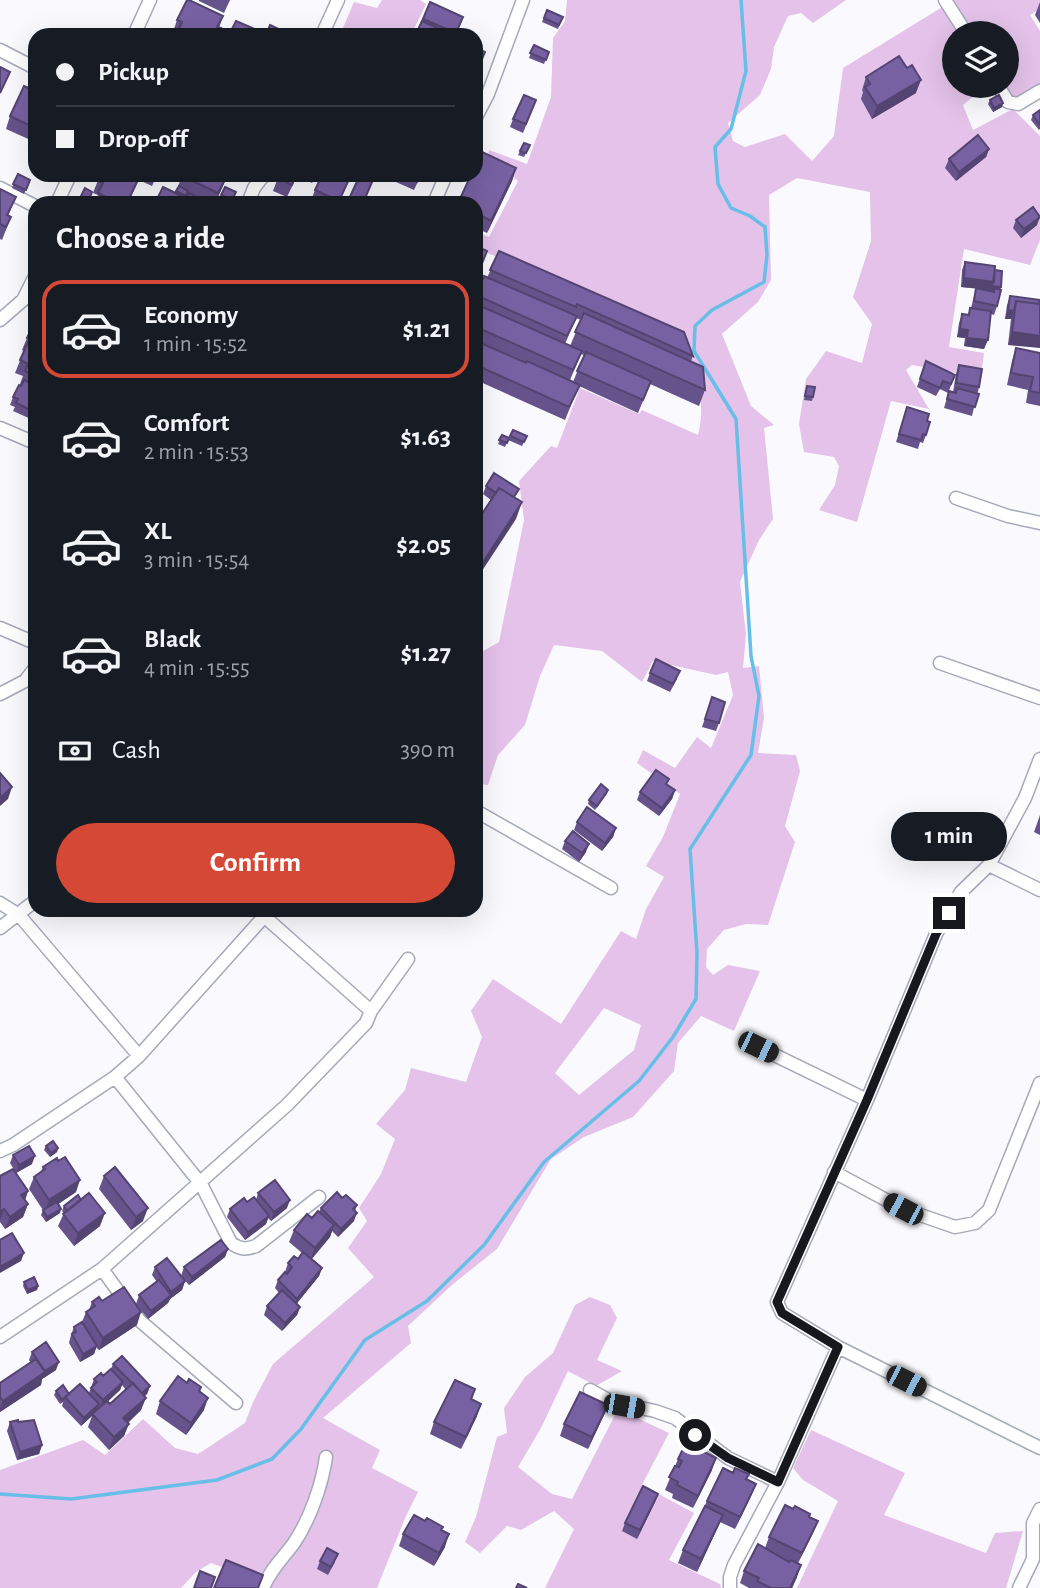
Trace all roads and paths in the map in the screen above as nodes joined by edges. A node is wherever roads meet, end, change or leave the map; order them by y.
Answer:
1 (150, 0) edge
2 (338, 0) edge
3 (523, 0) edge
4 (945, 0) edge
5 (958, 21) edge
6 (137, 28) edge
7 (325, 28) edge
8 (0, 50) edge
9 (28, 64) edge
10 (1040, 91) edge
11 (1006, 98) edge
12 (483, 104) edge
13 (0, 188) edge
14 (28, 202) edge
15 (28, 290) edge
16 (0, 320) edge
17 (0, 428) edge
18 (28, 440) edge
19 (956, 498) dead end
20 (1040, 523) edge
21 (0, 628) edge
22 (28, 640) edge
23 (940, 663) dead end
24 (28, 676) edge
25 (0, 694) edge
26 (1040, 698) edge
27 (1040, 759) edge
28 (483, 815) edge
29 (989, 865) junction
30 (611, 888) dead end
31 (1040, 890) edge
32 (0, 903) edge
33 (28, 907) edge
34 (19, 915) junction
35 (263, 917) edge
36 (271, 917) edge
37 (0, 928) edge
38 (408, 959) dead end
39 (371, 1011) junction
40 (758, 1047) dead end
41 (139, 1056) junction
42 (115, 1077) junction
43 (1040, 1083) edge
44 (867, 1100) junction
45 (0, 1151) edge
46 (834, 1172) junction
47 (201, 1184) junction
48 (319, 1197) dead end
49 (102, 1269) junction
50 (0, 1337) edge
51 (838, 1347) junction
52 (590, 1390) dead end
53 (236, 1403) dead end
54 (1040, 1448) edge
55 (326, 1457) dead end
56 (778, 1482) junction
57 (1040, 1509) edge
58 (263, 1588) edge
59 (730, 1588) edge
60 (1019, 1588) edge

1 - 6 street
2 - 7 street
3 - 12 street
4 - 5 street
8 - 9 street
10 - 11 street
13 - 14 street
15 - 16 street
17 - 18 street
19 - 20 street
21 - 22 street
23 - 26 street
24 - 25 street
27 - 29 street
28 - 30 street
29 - 31 street
29 - 44 street
32 - 34 street
33 - 34 street
34 - 37 street
34 - 41 street
35 - 41 street
36 - 39 street
38 - 39 street
39 - 47 street
40 - 44 street
41 - 42 street
42 - 45 street
42 - 47 street
43 - 46 street
44 - 46 street
46 - 51 street
47 - 48 street
47 - 49 street
49 - 50 street
49 - 53 street
51 - 54 street
51 - 56 street
52 - 56 street
55 - 58 street
56 - 59 street
57 - 60 street

